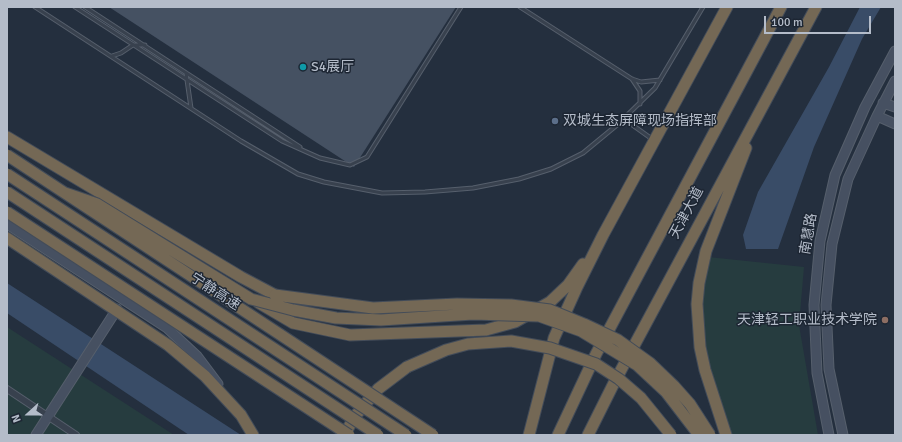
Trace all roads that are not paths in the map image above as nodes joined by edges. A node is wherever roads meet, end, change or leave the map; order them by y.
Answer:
1 (35, 7) edge
2 (75, 7) edge
3 (85, 7) edge
4 (461, 7) edge
5 (520, 7) edge
6 (703, 7) edge
7 (721, 7) edge
8 (728, 7) edge
9 (781, 7) edge
10 (816, 7) edge
11 (720, 21) junction
12 (133, 45) junction
13 (145, 45) junction
14 (895, 51) edge
15 (112, 56) junction
16 (186, 73) junction
17 (632, 79) junction
18 (188, 80) junction
19 (661, 80) junction
20 (895, 81) edge
21 (764, 101) junction
22 (884, 102) junction
23 (640, 104) junction
24 (895, 107) edge
25 (190, 108) junction
26 (876, 116) junction
27 (624, 119) junction
28 (895, 124) edge
29 (7, 137) edge
30 (654, 141) junction
31 (304, 150) junction
32 (7, 155) edge
33 (7, 174) edge
34 (7, 192) edge
35 (66, 193) junction
36 (7, 212) edge
37 (7, 224) edge
38 (603, 235) junction
39 (7, 238) edge
40 (251, 298) junction
41 (117, 310) junction
42 (7, 389) edge
43 (241, 415) junction
44 (47, 417) junction
45 (36, 435) edge
46 (76, 435) edge
47 (253, 435) edge
48 (344, 435) edge
49 (350, 435) edge
50 (378, 435) edge
51 (406, 435) edge
52 (432, 435) edge
53 (529, 435) edge
54 (558, 435) edge
55 (590, 435) edge
56 (671, 435) edge
57 (699, 435) edge
58 (710, 435) edge
59 (726, 435) edge
60 (829, 435) edge
61 (843, 435) edge

1 - 15 lane
2 - 12 lane
3 - 13 lane
4 - 31 lane
5 - 17 lane
6 - 19 lane
7 - 11 lane
8 - 11 highway
9 - 54 highway, 天津大道
10 - 21 highway, 天津大道
11 - 30 highway
12 - 13 lane
12 - 15 lane
12 - 18 lane
13 - 16 lane
14 - 60 main road, 南慧路
15 - 25 lane
16 - 18 lane
16 - 31 lane
17 - 19 lane
17 - 23 lane
18 - 25 lane
18 - 31 lane
19 - 23 lane
20 - 22 main road, 南慧路
21 - 55 highway, 天津大道
21 - 59 highway
22 - 24 main road
22 - 26 main road, 南慧路
23 - 27 lane
25 - 27 lane
26 - 28 main road
26 - 61 main road, 南慧路
27 - 30 lane
29 - 58 highway, bridge
30 - 38 highway
32 - 35 highway, bridge
33 - 51 highway, 宁静高速, bridge
34 - 50 highway, bridge
35 - 40 highway, bridge
35 - 52 highway, bridge
36 - 49 highway, bridge
37 - 43 main road
38 - 40 highway, bridge
38 - 53 highway
39 - 41 highway
40 - 57 highway, bridge
41 - 43 highway
41 - 44 main road
42 - 44 street
43 - 47 highway
44 - 45 main road
44 - 46 street
48 - 56 highway, bridge

